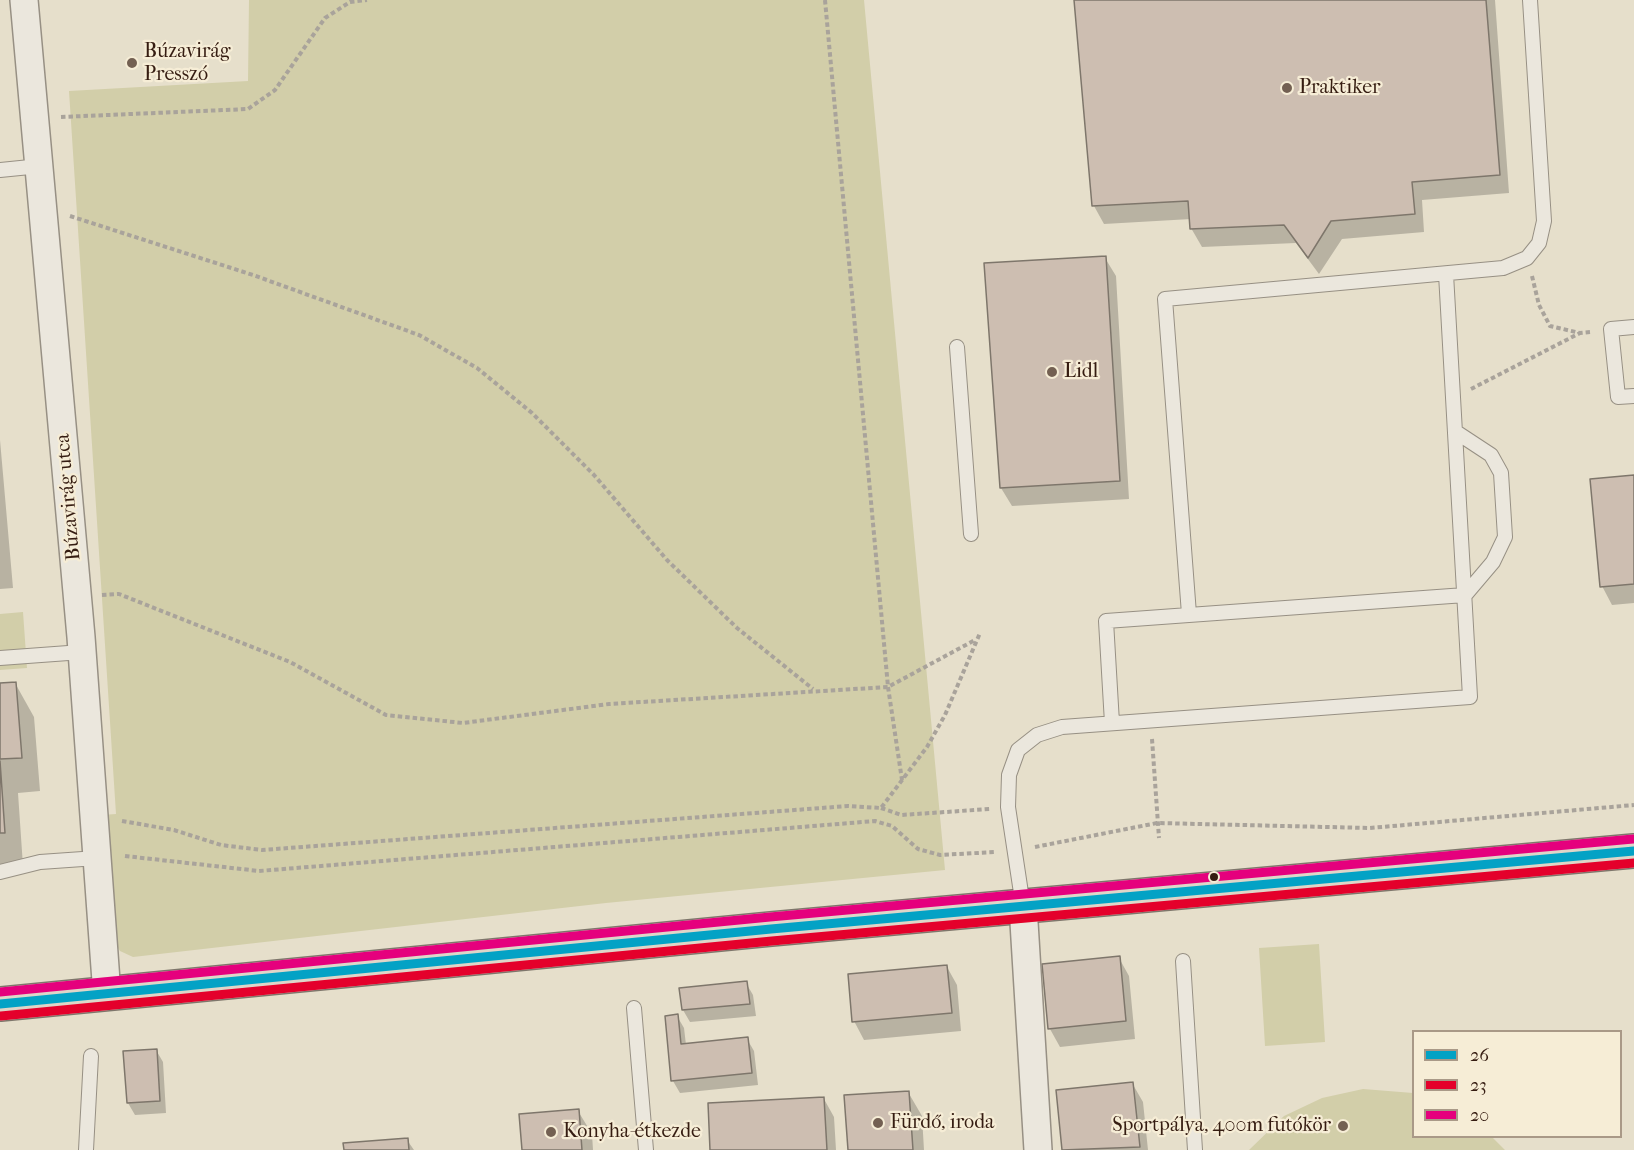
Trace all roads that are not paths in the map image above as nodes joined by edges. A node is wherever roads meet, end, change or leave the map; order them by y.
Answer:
1 (24, 0) edge
2 (1530, 0) edge
3 (40, 166) junction
4 (0, 170) edge
5 (1446, 274) junction
6 (1634, 327) edge
7 (957, 347) dead end
8 (1634, 396) edge
9 (1456, 432) junction
10 (971, 534) dead end
11 (1465, 595) junction
12 (1189, 614) junction
13 (82, 652) junction
14 (0, 658) edge
15 (1112, 723) junction
16 (1634, 851) edge
17 (97, 858) junction
18 (0, 872) edge
19 (1023, 906) junction
20 (1183, 961) dead end
21 (106, 995) junction
22 (0, 1004) edge
23 (634, 1008) dead end
24 (91, 1056) dead end
25 (86, 1150) edge
26 (646, 1150) edge
27 (1038, 1150) edge
28 (1195, 1150) edge

1 - 3 street, Búzavirág utca
2 - 5 lane
3 - 4 lane
3 - 13 street, Búzavirág utca
5 - 9 lane
5 - 12 lane
6 - 8 lane
7 - 10 lane
9 - 11 lane
9 - 11 lane
11 - 12 lane
11 - 15 lane
12 - 15 lane
13 - 14 lane
13 - 17 street, Búzavirág utca
15 - 19 lane
16 - 19 main road
17 - 18 lane
17 - 21 street, Búzavirág utca
19 - 21 main road
19 - 27 street
20 - 28 lane
21 - 22 main road
23 - 26 lane
24 - 25 lane

